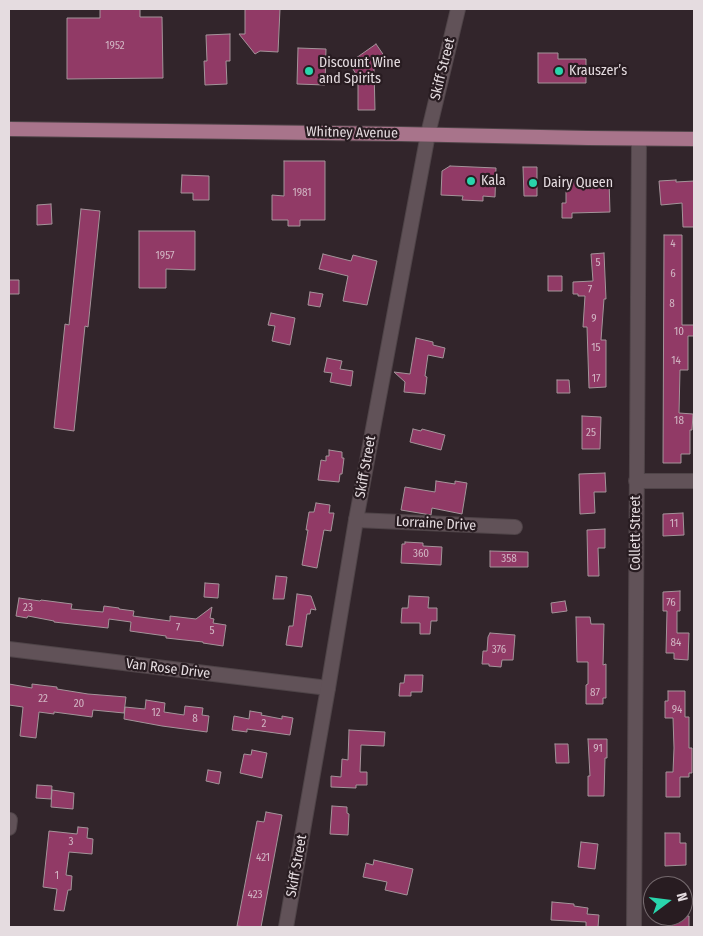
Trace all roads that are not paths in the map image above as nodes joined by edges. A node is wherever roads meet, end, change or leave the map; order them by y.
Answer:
1 (458, 9) edge
2 (9, 129) edge
3 (428, 134) junction
4 (639, 139) junction
5 (694, 139) edge
6 (636, 481) junction
7 (694, 481) edge
8 (356, 520) junction
9 (515, 527) dead end
10 (9, 649) edge
11 (328, 688) junction
12 (286, 927) edge
13 (634, 927) edge

1 - 3 street, Skiff Street
2 - 3 main road, Whitney Avenue
3 - 4 main road, Whitney Avenue
3 - 8 street, Skiff Street
4 - 5 main road, Whitney Avenue
4 - 6 street, Collett Street
6 - 7 street
6 - 13 street, Collett Street
8 - 9 street, Lorraine Drive
8 - 11 street, Skiff Street
10 - 11 street, Van Rose Drive
11 - 12 street, Skiff Street

